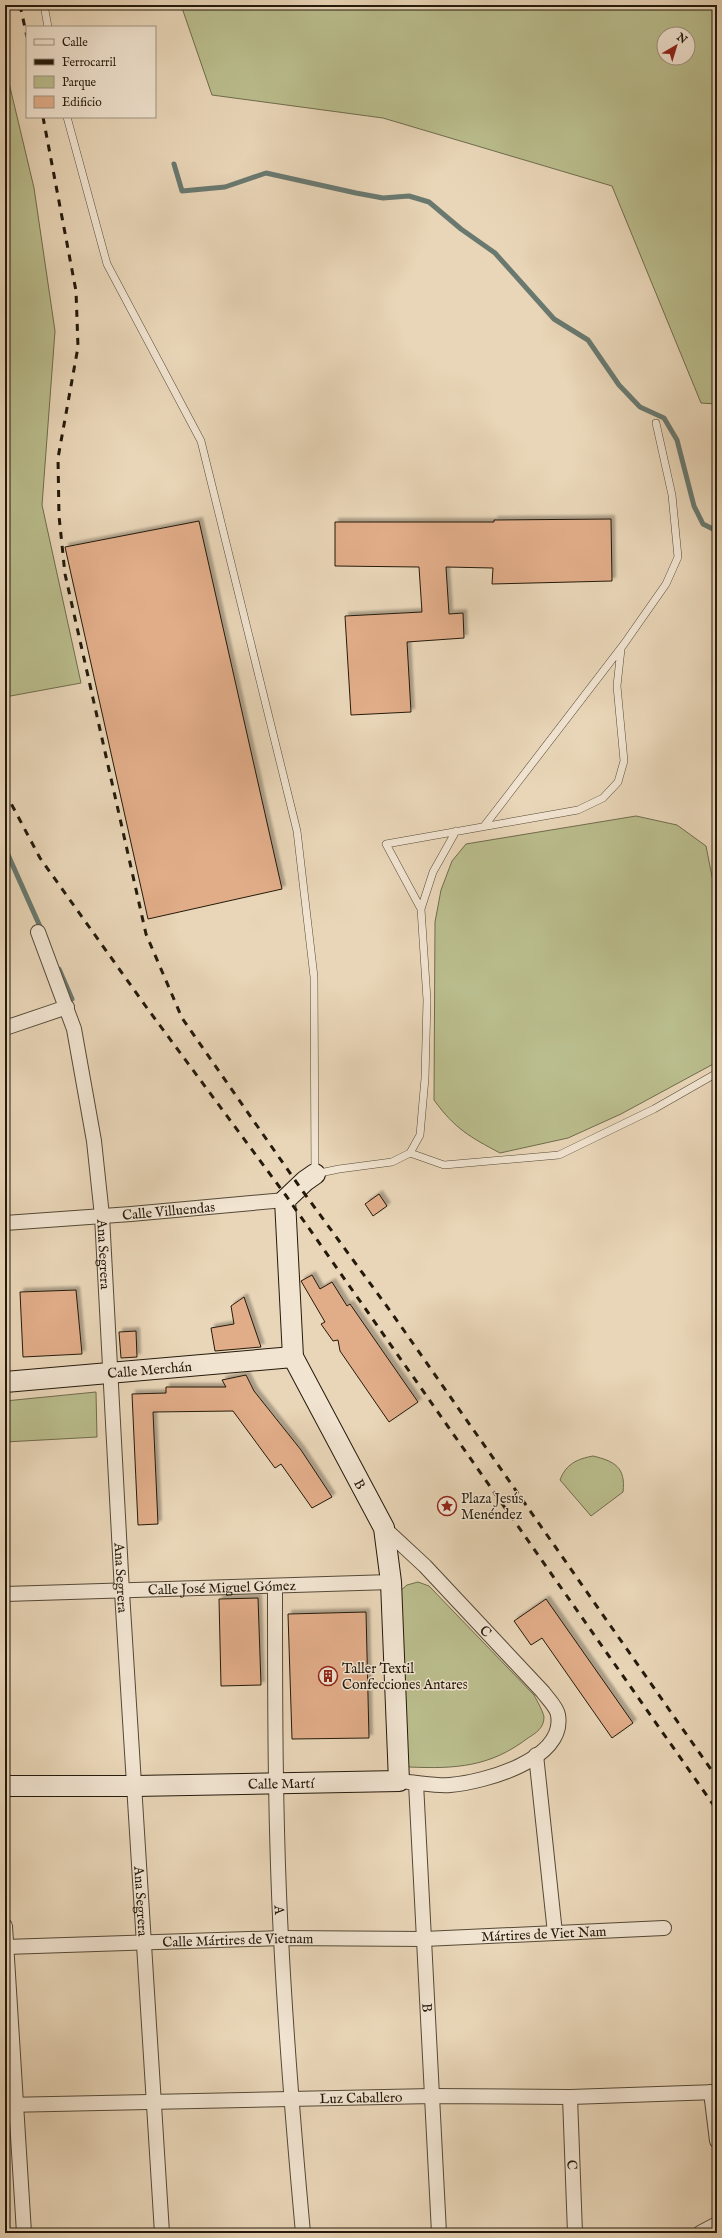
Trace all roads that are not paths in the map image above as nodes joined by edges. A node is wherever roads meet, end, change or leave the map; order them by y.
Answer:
1 (44, 5) edge
2 (48, 26) edge
3 (67, 118) edge
4 (656, 424) dead end
5 (621, 649) junction
6 (485, 825) junction
7 (456, 831) junction
8 (421, 909) junction
9 (38, 932) dead end
10 (67, 1007) junction
11 (5, 1028) edge
12 (717, 1073) edge
13 (410, 1153) junction
14 (315, 1174) junction
15 (286, 1198) junction
16 (102, 1216) junction
17 (5, 1223) edge
18 (293, 1357) junction
19 (110, 1373) junction
20 (5, 1382) edge
21 (384, 1528) junction
22 (391, 1582) junction
23 (275, 1586) junction
24 (122, 1592) junction
25 (5, 1594) edge
26 (549, 1747) joint
27 (536, 1755) junction
28 (408, 1782) junction
29 (276, 1784) junction
30 (5, 1786) edge
31 (135, 1786) junction
32 (5, 1926) edge
33 (664, 1928) dead end
34 (555, 1933) junction
35 (281, 1938) junction
36 (424, 1939) junction
37 (145, 1942) junction
38 (6, 1947) edge
39 (714, 2092) edge
40 (432, 2096) junction
41 (570, 2097) junction
42 (291, 2098) junction
43 (155, 2101) junction
44 (10, 2105) edge
45 (717, 2141) edge
46 (717, 2224) edge
47 (24, 2233) edge
48 (162, 2233) edge
49 (303, 2233) edge
50 (439, 2233) edge
51 (575, 2233) edge
52 (700, 2233) edge

1 - 2 lane
3 - 14 lane
4 - 5 lane
5 - 6 lane
5 - 6 lane
6 - 7 lane
7 - 8 lane
7 - 8 lane
8 - 13 lane
9 - 10 street, Ana Segrera
10 - 11 street
10 - 16 street, Ana Segrera
12 - 13 lane
13 - 14 lane
14 - 15 street
15 - 16 street, Calle Villuendas
15 - 18 street, B
16 - 17 street, Calle Villuendas
16 - 19 street, Ana Segrera
18 - 19 street, Calle Merchán
18 - 21 street, B
19 - 20 street, Calle Merchán
19 - 24 street, Ana Segrera
21 - 22 street, B
21 - 26 street, C
22 - 23 street, Calle José Miguel Gómez
22 - 28 street, B
23 - 24 street, Calle José Miguel Gómez
23 - 29 street, A
24 - 25 street, Calle José Miguel Gómez
24 - 31 street, Ana Segrera
26 - 27 street, Calle Martí
27 - 28 street, Calle Martí
27 - 34 street
28 - 29 street, Calle Martí
28 - 36 street, B
29 - 31 street, Calle Martí
29 - 35 street, A
30 - 31 street, Calle Martí
31 - 37 street, Ana Segrera
32 - 38 street
33 - 34 street, Mártires de Viet Nam
34 - 36 street, Mártires de Viet Nam
35 - 36 street, Calle Mártires de Vietnam
35 - 37 street, Calle Mártires de Vietnam
35 - 42 street, A
36 - 40 street, B
37 - 38 street, Calle Mártires de Vietnam
37 - 43 street, Ana Segrera
38 - 44 street
39 - 41 street, Luz Caballero
39 - 45 street
40 - 41 street, Luz Caballero
40 - 42 street, Luz Caballero
40 - 50 street, B
41 - 51 street, C
42 - 43 street, Luz Caballero
42 - 49 street, A
43 - 44 street, Luz Caballero
43 - 48 street, Ana Segrera
44 - 47 street
46 - 52 street

